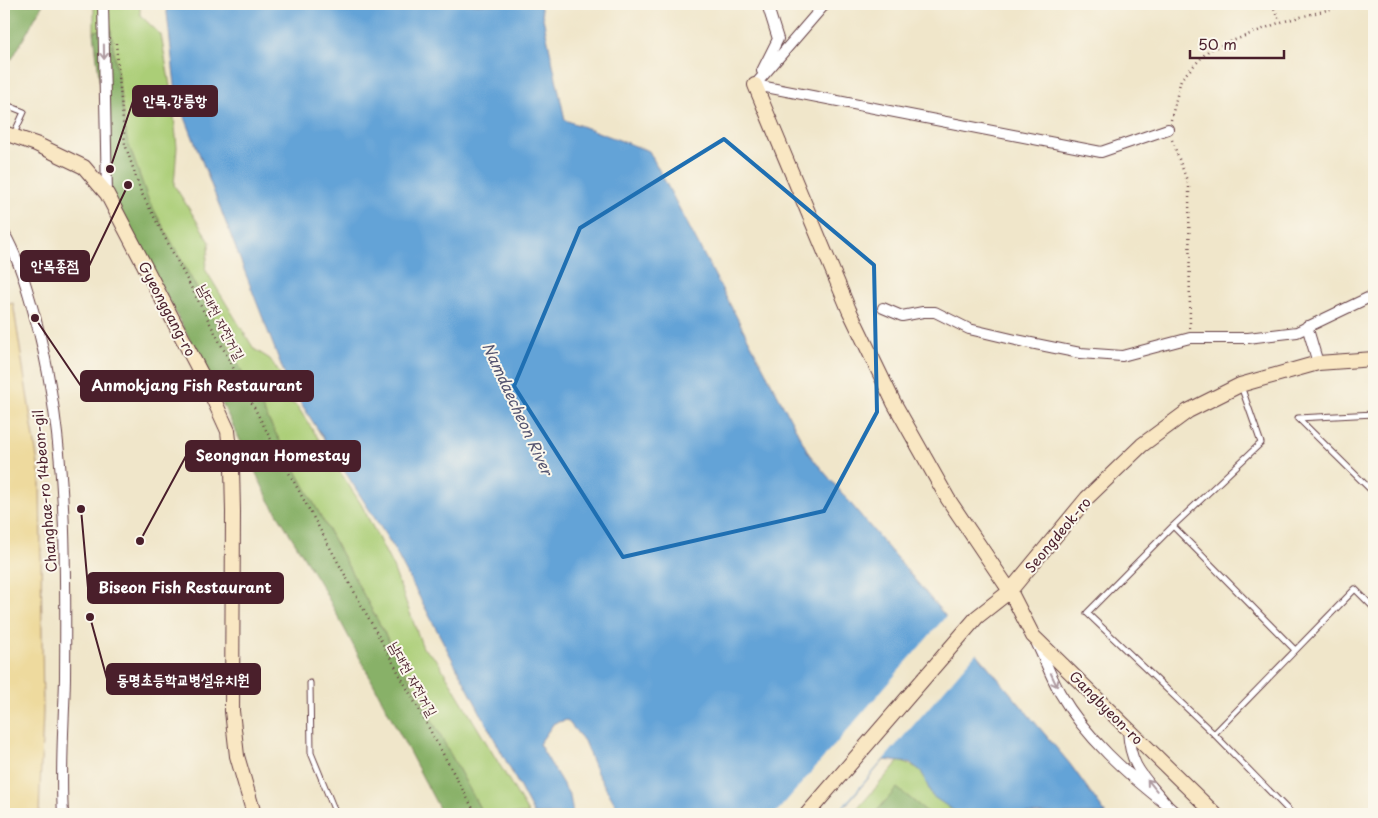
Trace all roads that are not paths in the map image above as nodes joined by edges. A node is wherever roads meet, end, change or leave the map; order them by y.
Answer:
1 (102, 4) edge
2 (767, 4) edge
3 (825, 4) edge
4 (755, 85) junction
5 (4, 104) edge
6 (1168, 129) road end
7 (8, 135) edge
8 (107, 194) junction
9 (4, 233) edge
10 (1374, 296) edge
11 (884, 308) dead end
12 (1307, 326) junction
13 (1374, 359) edge
14 (1318, 363) junction
15 (1240, 385) junction
16 (1374, 414) edge
17 (1374, 493) edge
18 (1173, 526) junction
19 (1010, 591) junction
20 (1374, 608) edge
21 (1033, 636) junction
22 (1295, 650) junction
23 (310, 683) dead end
24 (1128, 730) junction
25 (1214, 734) junction
26 (1168, 806) junction
27 (63, 814) edge
28 (254, 814) edge
29 (336, 814) edge
30 (807, 814) edge
31 (1177, 814) edge
32 (1215, 814) edge
33 (1292, 814) edge

1 -> 8 street
2 - 4 street
3 - 4 street
4 - 6 street
4 - 19 street, Gangbyeon-ro
5 - 7 lane
7 - 8 street, Gyeonggang-ro
8 - 28 street, Gyeonggang-ro
9 - 27 street, Changhae-ro 14beon-gil
10 - 12 street
11 - 12 street
12 - 14 street
13 - 14 street, Seongdeok-ro
14 - 15 street, Seongdeok-ro
15 - 18 lane
15 - 19 street, Seongdeok-ro
16 - 17 lane
18 - 22 lane
18 - 25 lane
19 - 21 street, Gangbyeon-ro
19 - 30 street, Seongdeok-ro
20 - 22 lane
21 - 24 street, Gangbyeon-ro
21 -> 26 street
22 - 25 lane
23 - 29 lane
26 -> 24 street
24 - 32 street, Gangbyeon-ro
25 - 33 lane
26 - 31 street

